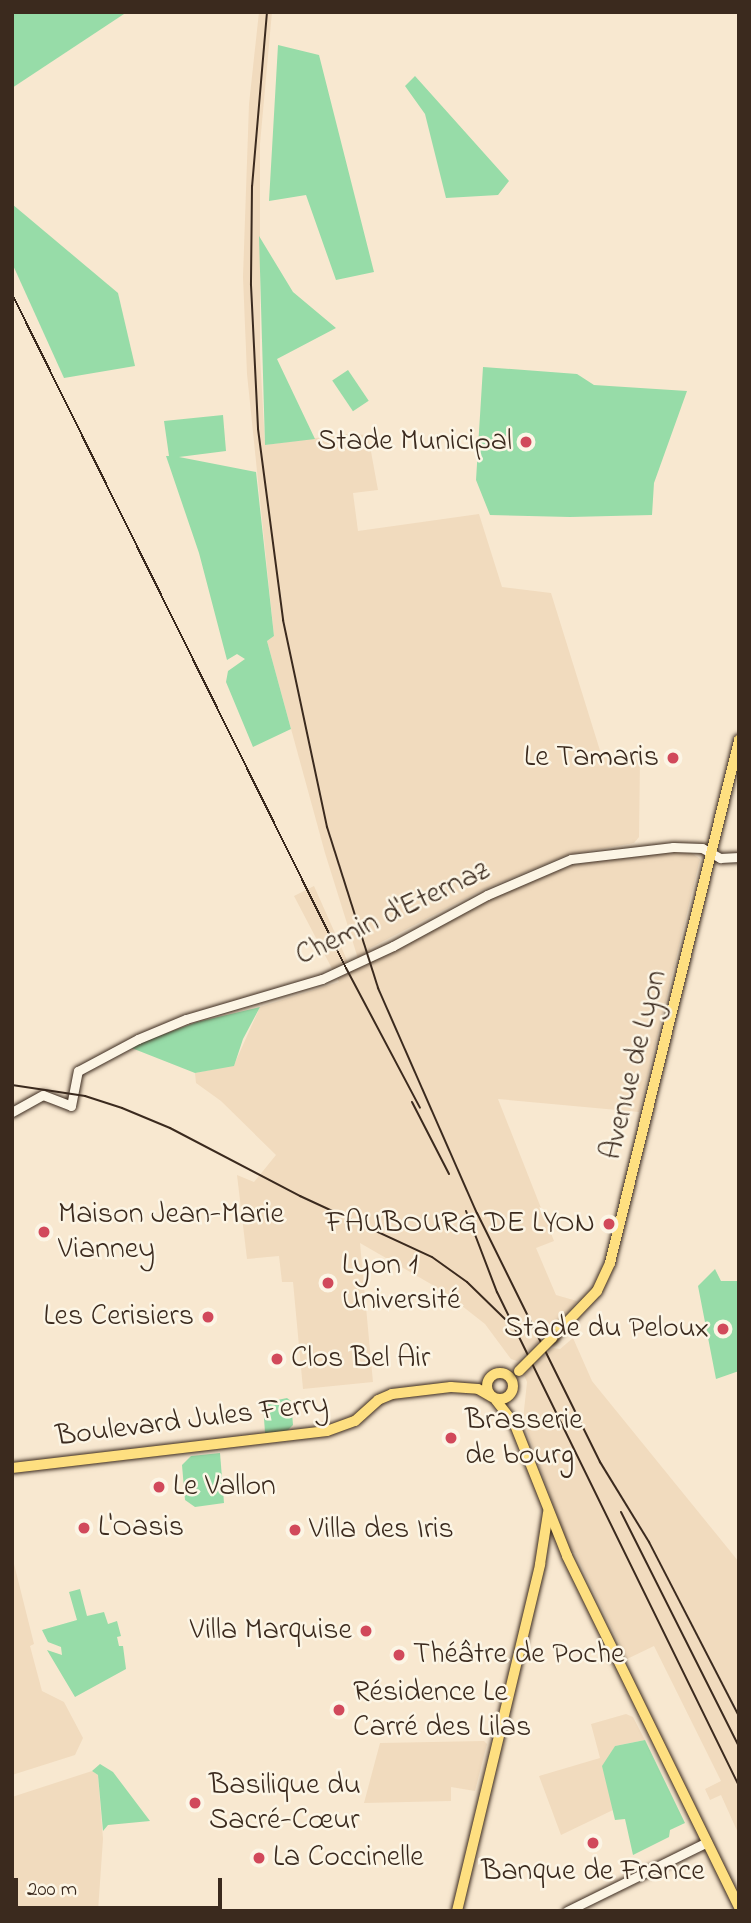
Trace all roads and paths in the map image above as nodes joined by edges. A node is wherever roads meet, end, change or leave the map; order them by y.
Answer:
1 (739, 740) edge
2 (712, 854) junction
3 (739, 857) edge
4 (73, 1085) junction
5 (54, 1097) junction
6 (12, 1112) edge
7 (489, 1379) junction
8 (510, 1383) junction
9 (451, 1387) junction
10 (494, 1398) junction
11 (515, 1425) junction
12 (12, 1468) edge
13 (548, 1510) junction
14 (558, 1534) junction
15 (565, 1551) junction
16 (545, 1553) junction
17 (540, 1564) junction
18 (707, 1842) junction
19 (739, 1907) edge
20 (457, 1911) edge
21 (567, 1911) edge

1 - 2 main road, Avenue de Lyon
2 - 3 street, Chemin d'Eternaz
2 - 4 street, Chemin d'Eternaz
2 - 8 main road, Avenue de Lyon, bridge
4 - 5 street, Chemin d'Eternaz
4 - 5 street
5 - 6 street, Chemin d'Eternaz
7 - 8 main road
7 - 9 main road, Boulevard Jules Ferry
7 - 10 main road
8 - 10 main road
8 - 11 main road
9 - 10 main road, Boulevard Jules Ferry
9 - 12 main road, Boulevard Jules Ferry
10 - 11 main road
11 - 13 main road
13 - 14 main road
13 - 17 main road
14 - 15 main road
14 - 16 main road
15 - 16 main road
15 - 18 main road
16 - 17 main road
17 - 20 main road
18 - 19 main road
18 - 21 street

